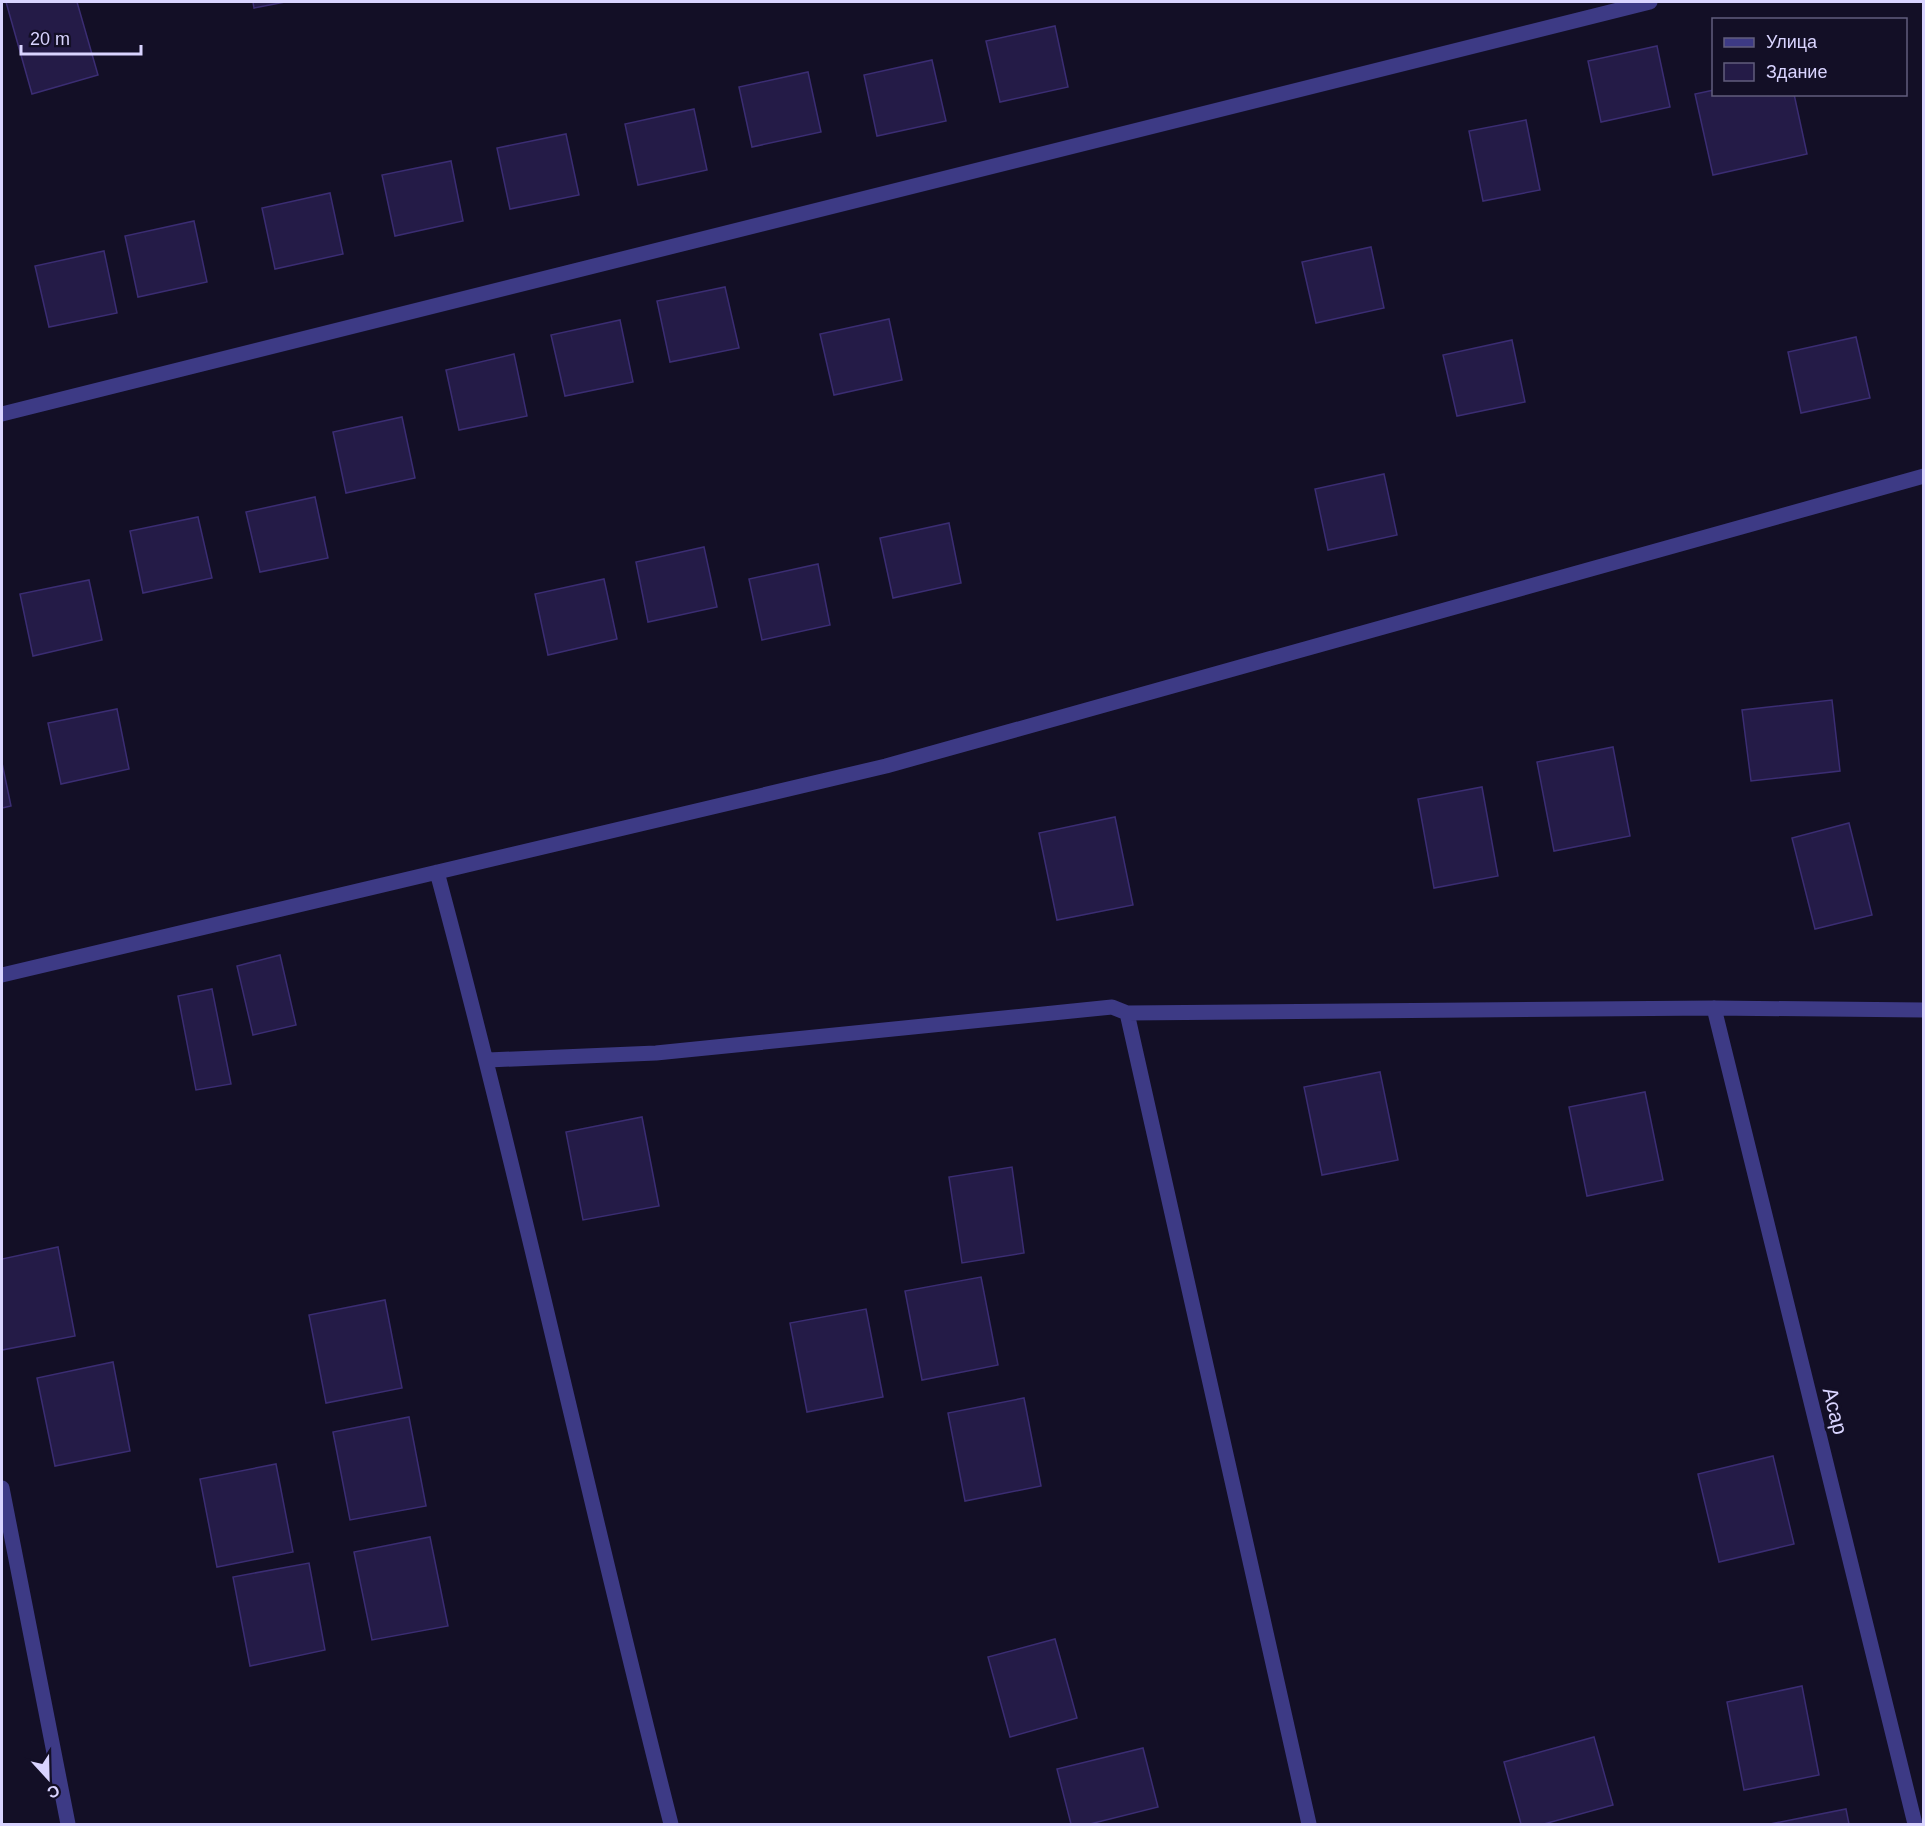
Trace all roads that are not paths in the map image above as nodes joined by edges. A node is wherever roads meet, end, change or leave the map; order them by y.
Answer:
1 (1650, 2) edge
2 (2, 414) edge
3 (1923, 476) edge
4 (437, 872) junction
5 (2, 975) edge
6 (1714, 1008) junction
7 (1923, 1010) edge
8 (1127, 1012) junction
9 (488, 1060) junction
10 (2, 1488) edge
11 (68, 1824) edge
12 (671, 1824) edge
13 (1309, 1824) edge
14 (1916, 1824) edge

1 - 2 street
3 - 4 street
4 - 5 street
4 - 9 street
6 - 7 street
6 - 8 street
6 - 14 street, Асар
8 - 9 street
8 - 13 street
9 - 12 street
10 - 11 street

